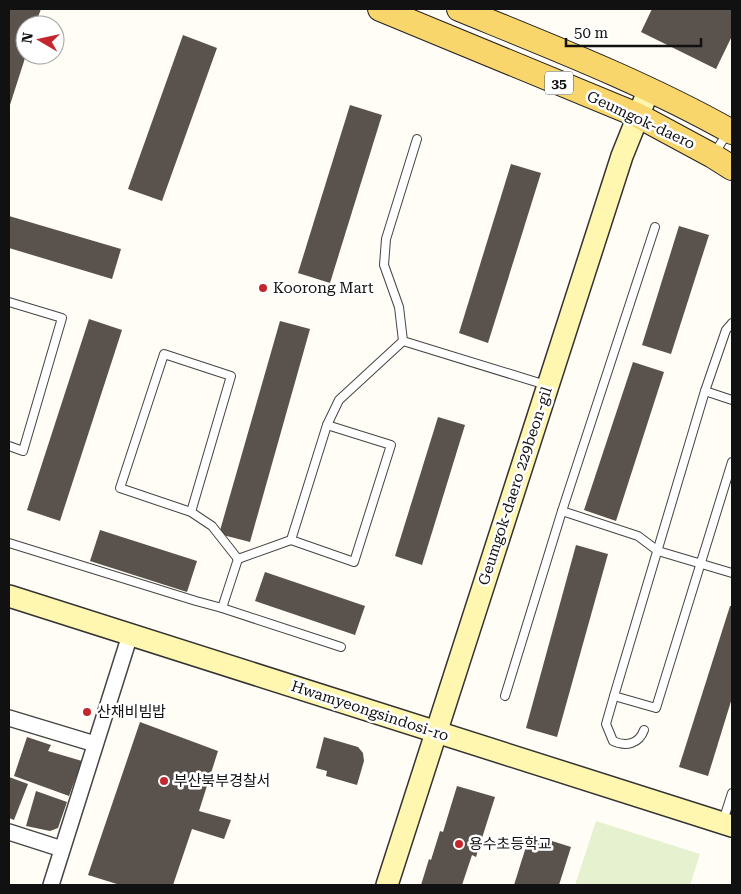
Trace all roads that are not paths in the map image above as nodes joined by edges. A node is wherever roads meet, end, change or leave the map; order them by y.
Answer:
1 (380, 9) edge
2 (459, 9) edge
3 (650, 90) junction
4 (637, 116) junction
5 (731, 129) edge
6 (417, 139) dead end
7 (723, 162) edge
8 (655, 226) dead end
9 (9, 302) edge
10 (732, 323) edge
11 (403, 341) junction
12 (548, 385) junction
13 (705, 391) junction
14 (732, 400) edge
15 (327, 425) junction
16 (9, 446) edge
17 (732, 462) edge
18 (562, 511) junction
19 (190, 512) junction
20 (290, 540) junction
21 (9, 543) edge
22 (658, 552) junction
23 (238, 559) junction
24 (700, 564) junction
25 (732, 573) edge
26 (9, 596) edge
27 (222, 608) junction
28 (130, 635) junction
29 (341, 647) dead end
30 (505, 696) dead end
31 (614, 696) junction
32 (9, 718) edge
33 (644, 730) dead end
34 (436, 732) junction
35 (95, 744) junction
36 (732, 792) edge
37 (727, 824) edge
38 (9, 832) edge
39 (62, 849) junction
40 (50, 885) edge
41 (387, 885) edge

1 - 4 main road, Geumgok-daero / 35
2 - 3 main road, Geumgok-daero / 35
3 - 4 street, Geumgok-daero 229beon-gil
3 - 5 main road, Geumgok-daero / 35
4 - 7 main road, Geumgok-daero / 35
4 - 12 street, Geumgok-daero 229beon-gil
5 - 7 lane
6 - 11 lane
8 - 18 lane
9 - 16 lane
10 - 13 lane
11 - 12 lane
11 - 15 lane
12 - 34 street, Geumgok-daero 229beon-gil
13 - 14 lane
13 - 22 lane
15 - 20 lane
15 - 20 lane
17 - 24 lane
18 - 22 lane
18 - 30 lane
19 - 19 lane
19 - 23 lane
20 - 23 lane
21 - 27 lane
22 - 24 lane
22 - 31 lane
23 - 27 lane
24 - 25 lane
24 - 31 lane
26 - 28 street, Hwamyeongsindosi-ro
27 - 29 lane
28 - 34 street, Hwamyeongsindosi-ro
28 - 35 street
31 - 33 lane
32 - 35 street
34 - 37 street, Hwamyeongsindosi-ro
34 - 41 street, Geumgok-daero 229beon-gil
35 - 39 street
36 - 37 lane
38 - 39 street
39 - 40 street

